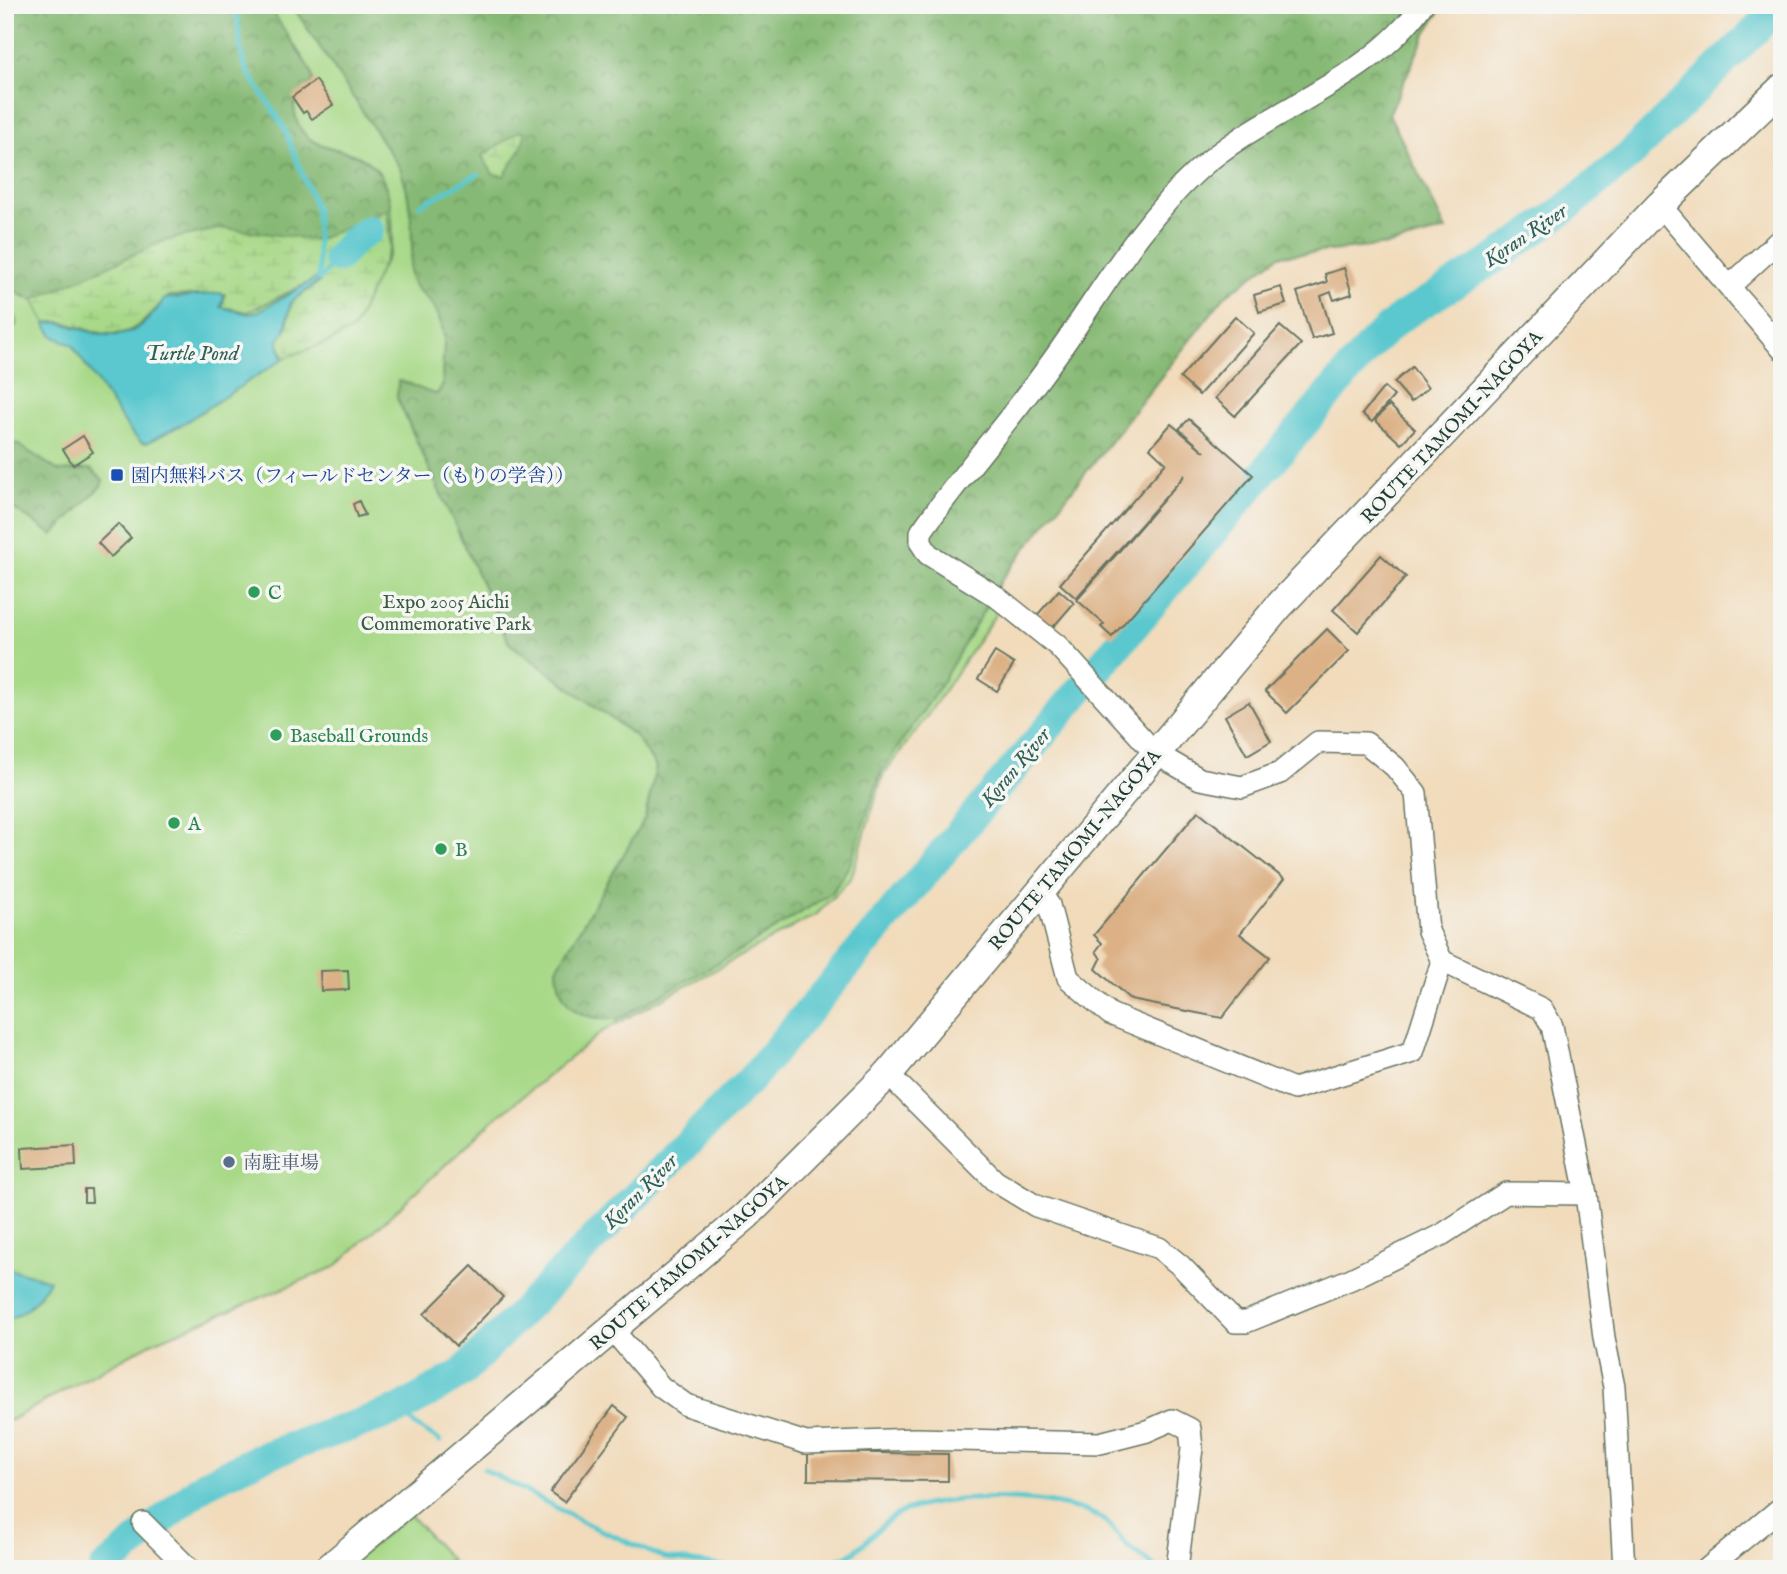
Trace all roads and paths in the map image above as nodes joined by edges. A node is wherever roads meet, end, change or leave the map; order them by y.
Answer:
1 (1422, 5) edge
2 (1780, 92) edge
3 (1660, 205) junction
4 (1782, 238) edge
5 (1731, 285) junction
6 (1782, 349) edge
7 (1155, 753) junction
8 (1038, 891) junction
9 (1442, 961) junction
10 (888, 1074) junction
11 (1586, 1194) junction
12 (612, 1329) junction
13 (1782, 1507) edge
14 (142, 1523) dead end
15 (189, 1569) edge
16 (328, 1569) edge
17 (1177, 1569) edge
18 (1623, 1569) edge
19 (1707, 1569) edge

1 - 7 street
2 - 3 main road, ROUTE TAMOMI-NAGOYA
3 - 5 street
3 - 7 main road, ROUTE TAMOMI-NAGOYA
4 - 5 street
5 - 6 street
7 - 8 main road, ROUTE TAMOMI-NAGOYA
7 - 9 street
8 - 9 street
8 - 10 main road, ROUTE TAMOMI-NAGOYA
9 - 11 street
10 - 11 street
10 - 12 main road, ROUTE TAMOMI-NAGOYA
11 - 18 street
12 - 16 main road, ROUTE TAMOMI-NAGOYA
12 - 17 street
13 - 19 street
14 - 15 street

